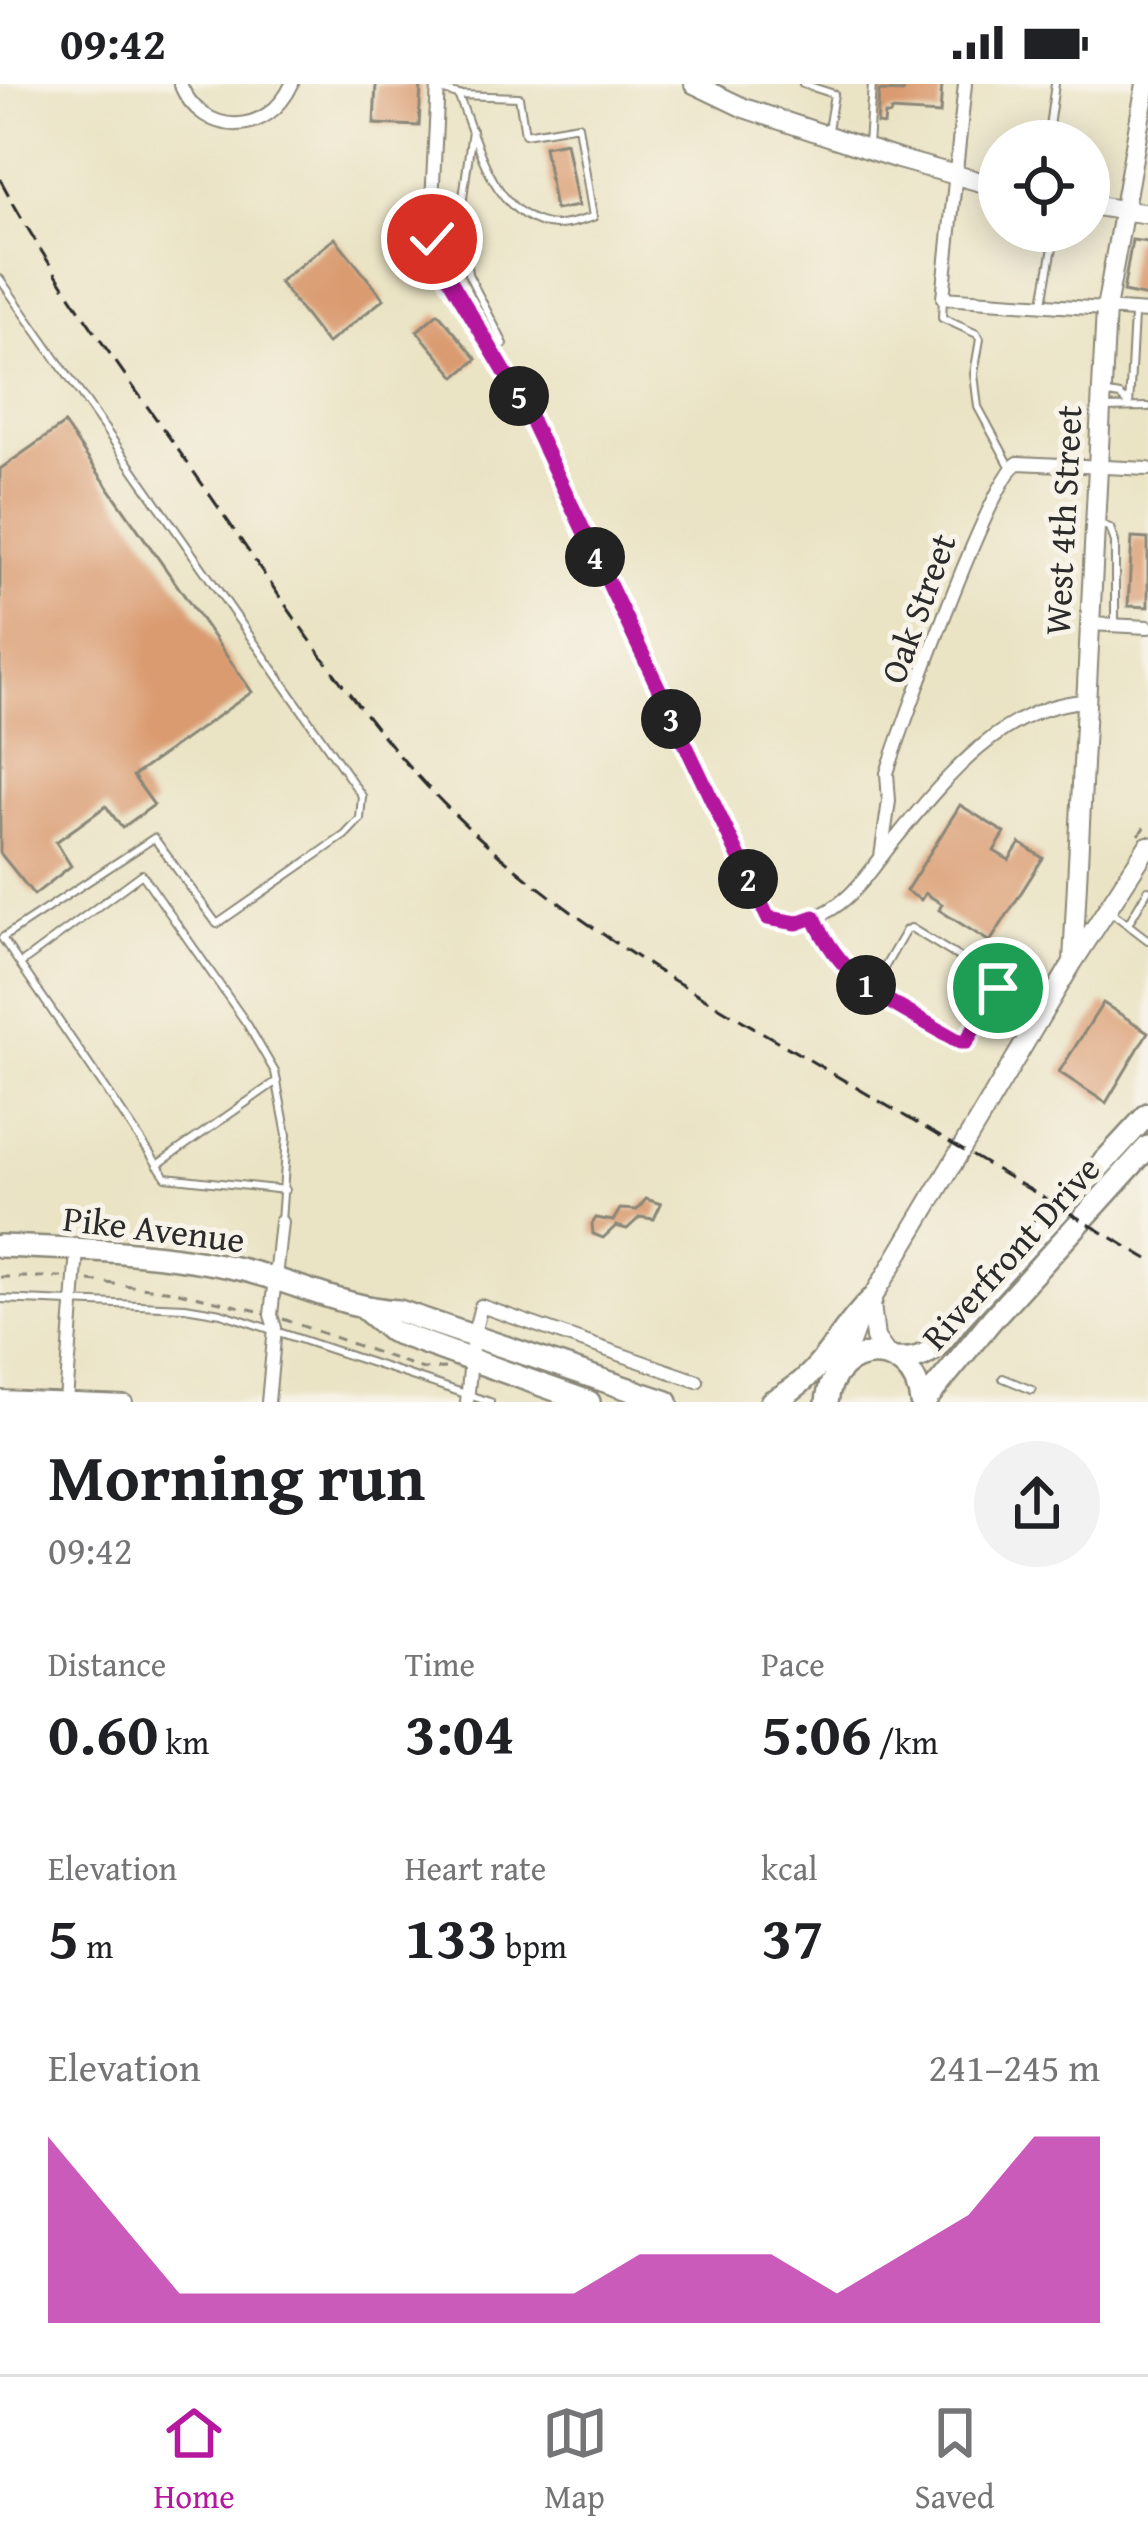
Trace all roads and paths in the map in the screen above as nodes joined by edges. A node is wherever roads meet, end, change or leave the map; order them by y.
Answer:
1 (180, 84) edge
2 (292, 84) edge
3 (694, 84) edge
4 (803, 84) edge
5 (872, 84) edge
6 (965, 84) edge
7 (1055, 84) edge
8 (1146, 84) edge
9 (438, 86) edge
10 (823, 87) edge
11 (721, 92) edge
12 (458, 95) junction
13 (1050, 120) edge
14 (472, 129) junction
15 (826, 135) junction
16 (868, 149) junction
17 (955, 176) junction
18 (978, 182) edge
19 (1110, 209) edge
20 (1123, 211) junction
21 (1148, 214) edge
22 (1052, 252) edge
23 (0, 278) edge
24 (943, 298) junction
25 (1042, 305) junction
26 (1106, 309) junction
27 (1141, 311) edge
28 (504, 344) dead end
29 (1101, 400) junction
30 (1129, 407) junction
31 (1148, 407) edge
32 (1010, 466) junction
33 (1098, 466) junction
34 (1148, 469) edge
35 (1095, 522) junction
36 (1090, 624) junction
37 (1115, 625) junction
38 (1148, 627) edge
39 (1086, 701) junction
40 (889, 801) junction
41 (916, 814) junction
42 (1148, 846) edge
43 (880, 858) junction
44 (1148, 890) edge
45 (1107, 909) junction
46 (814, 917) junction
47 (1129, 924) junction
48 (1148, 940) edge
49 (1073, 962) junction
50 (20, 964) junction
51 (872, 989) junction
52 (277, 1081) junction
53 (1148, 1114) edge
54 (1148, 1147) edge
55 (157, 1165) junction
56 (285, 1190) junction
57 (281, 1222) joint
58 (0, 1246) edge
59 (77, 1250) junction
60 (0, 1277) edge
61 (64, 1277) dead end
62 (277, 1279) junction
63 (84, 1280) dead end
64 (0, 1299) edge
65 (871, 1300) junction
66 (75, 1301) junction
67 (260, 1311) dead end
68 (280, 1323) junction
69 (466, 1355) junction
70 (892, 1357) junction
71 (837, 1372) junction
72 (1003, 1378) dead end
73 (697, 1381) dead end
74 (1033, 1390) dead end
75 (0, 1397) edge
76 (467, 1398) edge
77 (66, 1401) edge
78 (126, 1402) edge
79 (268, 1402) edge
80 (490, 1402) edge
81 (589, 1402) edge
82 (667, 1402) edge
83 (771, 1402) edge
84 (809, 1402) edge
85 (827, 1402) edge
86 (922, 1402) edge

1 - 2 street
3 - 11 main road
4 - 10 lane
5 - 16 lane
6 - 17 street
7 - 13 lane
8 - 20 main road, West 4th Street
9 - 12 lane
9 - 46 street
10 - 15 lane
11 - 15 main road
12 - 14 lane
12 - 14 lane
14 - 28 lane
15 - 16 main road
16 - 17 main road
17 - 18 main road
17 - 24 street
19 - 20 main road
20 - 21 main road
20 - 26 main road, West 4th Street
22 - 25 lane
23 - 50 lane
24 - 25 street
24 - 32 lane
25 - 26 street
26 - 27 street
26 - 29 main road, West 4th Street
27 - 30 lane
29 - 30 lane
29 - 30 lane
29 - 33 main road, West 4th Street
30 - 31 lane
32 - 33 street
32 - 40 street, Oak Street
33 - 34 street
33 - 35 main road, West 4th Street
35 - 36 main road, West 4th Street
35 - 37 lane
36 - 37 street
36 - 39 main road, West 4th Street
37 - 38 street
39 - 41 street
39 - 49 main road, West 4th Street
40 - 41 street
40 - 43 street, Oak Street
41 - 43 street
42 - 45 main road
43 - 46 street
44 - 47 lane
45 - 47 lane
45 - 49 main road
46 - 51 lane
47 - 48 lane
49 - 65 main road
50 - 52 lane
50 - 55 lane
51 - 51 lane
52 - 55 lane
52 - 56 lane
53 - 70 main road
54 - 86 main road, Riverfront Drive
55 - 56 lane
56 - 57 lane
57 - 62 street
58 - 59 main road, Pike Avenue
59 - 62 main road, Pike Avenue
59 - 66 street
60 - 61 path
62 - 68 street
62 - 69 main road, Pike Avenue
63 - 67 path
64 - 66 lane
65 - 70 main road
65 - 71 main road
65 - 83 main road
66 - 68 lane
66 - 77 street
68 - 69 path
68 - 76 lane
68 - 79 street
69 - 73 street
69 - 76 street
69 - 81 main road, Pike Avenue
69 - 82 main road, Pike Avenue
70 - 71 main road
70 - 86 main road
71 - 84 main road
71 - 85 main road
72 - 74 lane
75 - 77 street
76 - 80 lane
77 - 78 street

